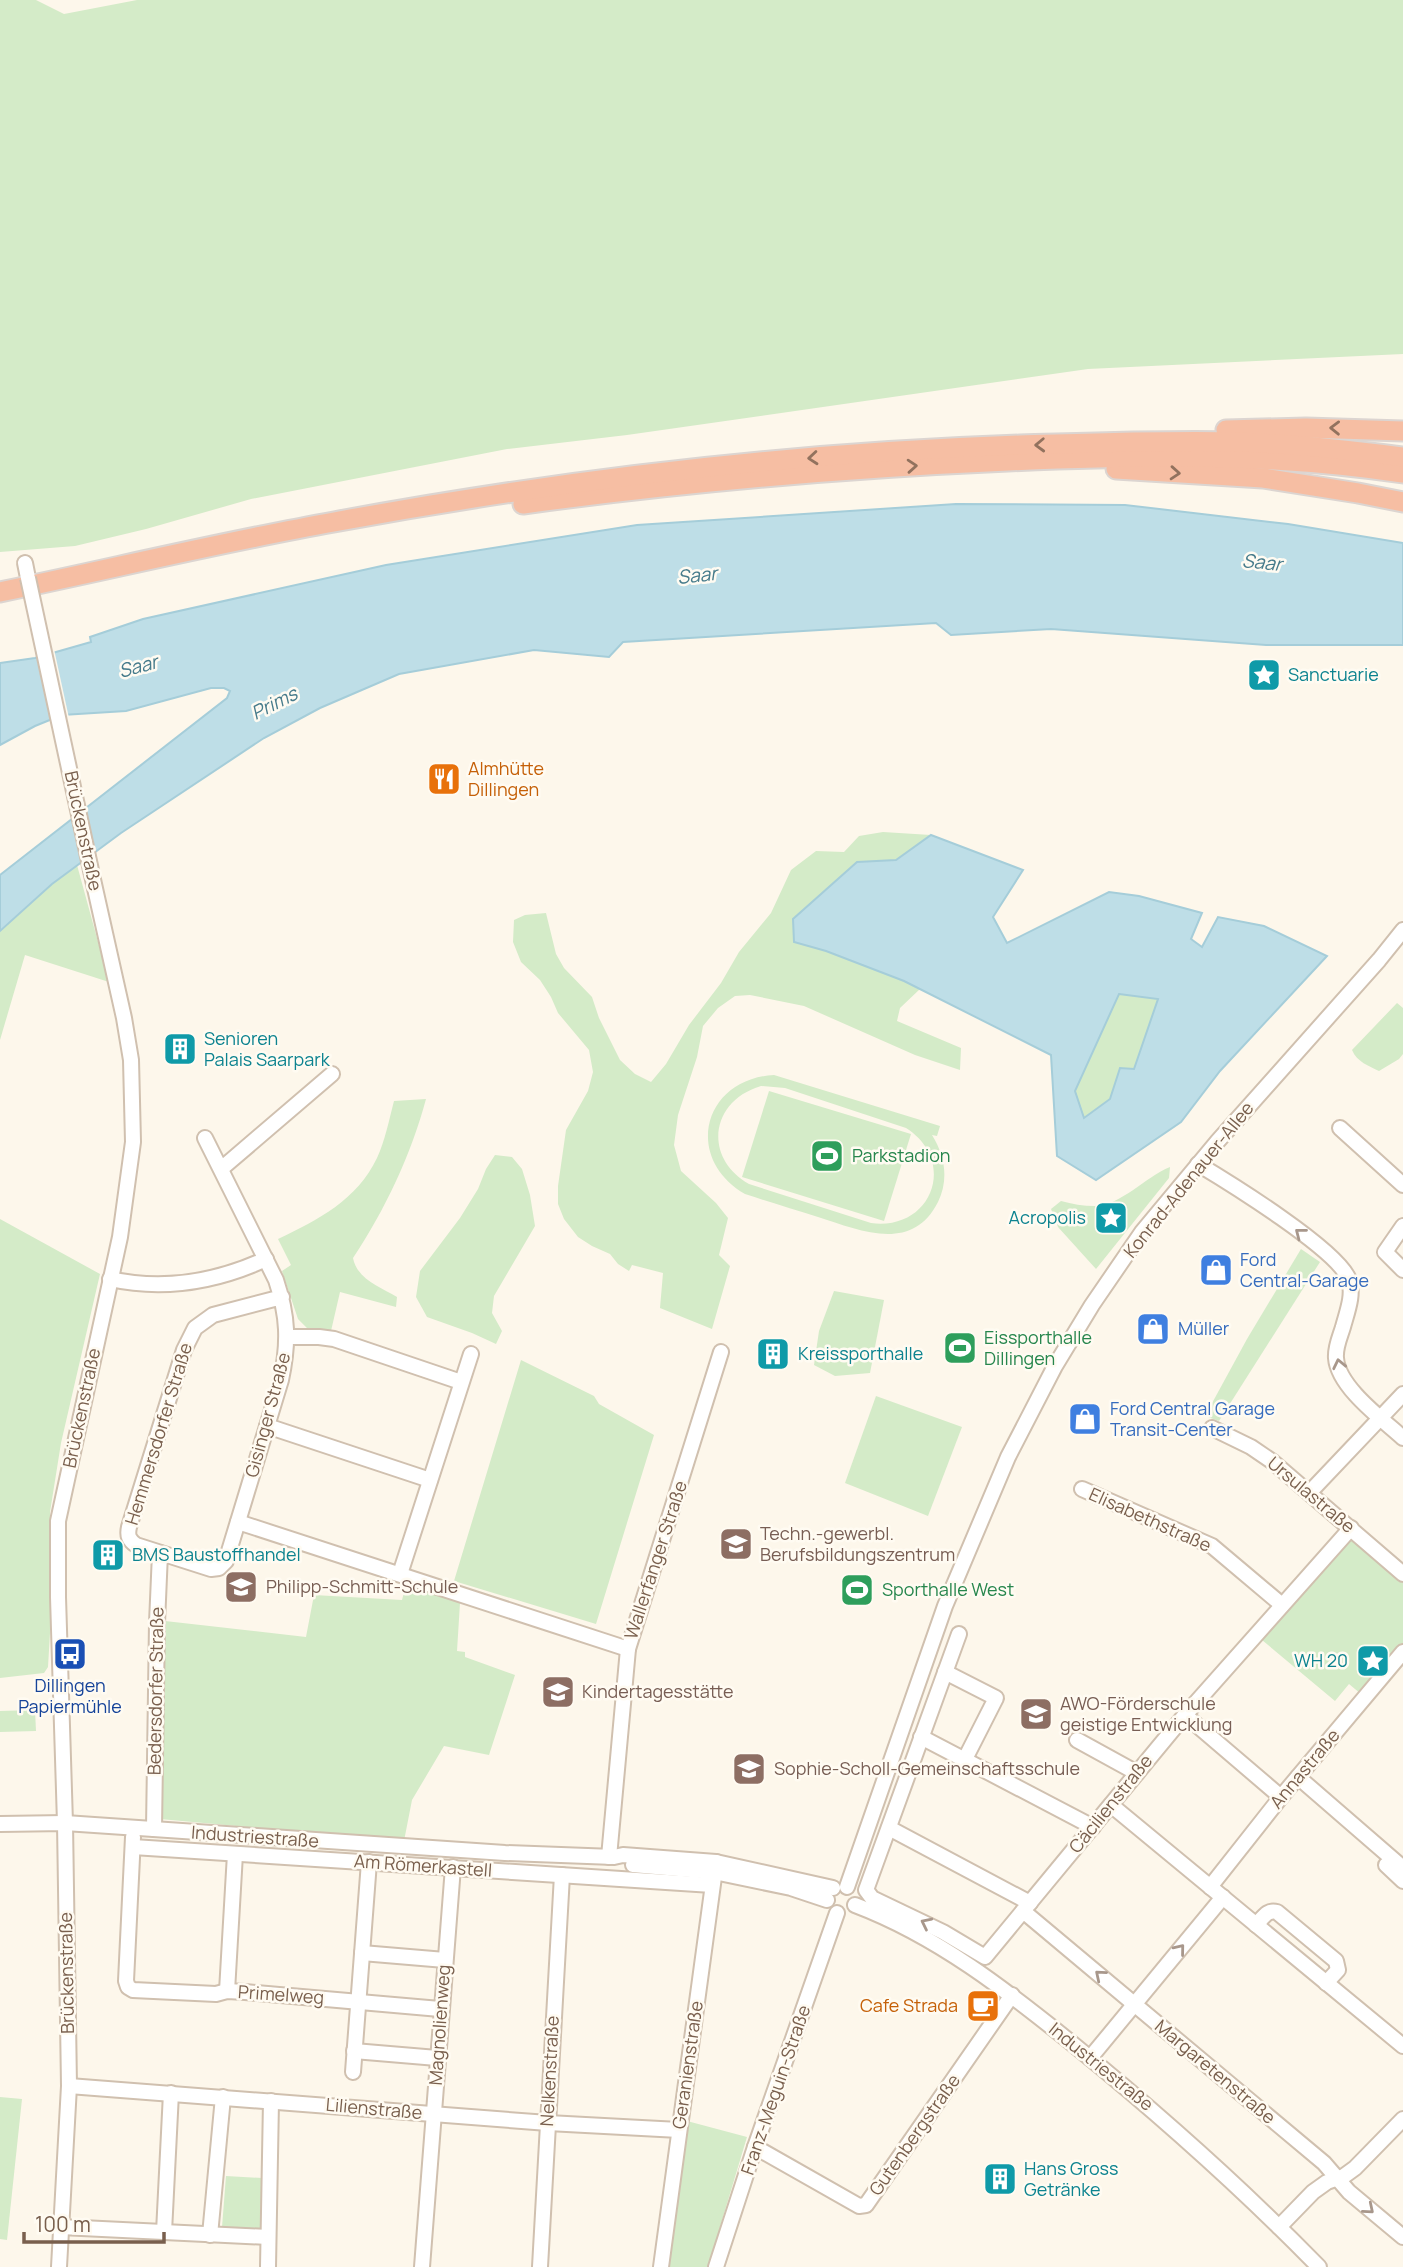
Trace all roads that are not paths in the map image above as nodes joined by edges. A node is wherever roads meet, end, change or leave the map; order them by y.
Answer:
1 (1403, 431) edge
2 (1108, 442) junction
3 (1403, 457) edge
4 (1043, 459) junction
5 (1403, 473) edge
6 (1403, 502) edge
7 (26, 570) dead end
8 (0, 592) edge
9 (0, 604) edge
10 (1403, 930) edge
11 (332, 1074) dead end
12 (1340, 1128) dead end
13 (205, 1138) dead end
14 (1198, 1164) junction
15 (221, 1169) junction
16 (1403, 1185) edge
17 (1403, 1226) edge
18 (266, 1259) junction
19 (1403, 1270) edge
20 (110, 1279) junction
21 (282, 1297) junction
22 (288, 1337) junction
23 (721, 1352) dead end
24 (471, 1354) dead end
25 (461, 1382) junction
26 (1403, 1394) edge
27 (1380, 1416) junction
28 (267, 1426) junction
29 (1212, 1428) dead end
30 (1403, 1438) edge
31 (430, 1480) junction
32 (1082, 1489) dead end
33 (1310, 1492) junction
34 (238, 1522) junction
35 (1351, 1528) junction
36 (160, 1553) junction
37 (219, 1568) joint
38 (400, 1574) junction
39 (1403, 1574) edge
40 (1282, 1605) junction
41 (959, 1634) dead end
42 (628, 1649) junction
43 (1401, 1659) edge
44 (945, 1672) junction
45 (1185, 1716) junction
46 (921, 1737) junction
47 (1077, 1740) dead end
48 (965, 1759) junction
49 (1137, 1773) junction
50 (1298, 1777) junction
51 (1281, 1797) junction
52 (1111, 1805) junction
53 (0, 1824) edge
54 (65, 1824) junction
55 (134, 1827) junction
56 (1093, 1827) junction
57 (889, 1828) junction
58 (154, 1829) junction
59 (133, 1847) junction
60 (1382, 1850) junction
61 (235, 1854) junction
62 (611, 1857) junction
63 (369, 1862) junction
64 (453, 1867) junction
65 (1403, 1868) edge
66 (714, 1873) junction
67 (562, 1875) junction
68 (1403, 1881) edge
69 (1210, 1887) junction
70 (836, 1892) junction
71 (1223, 1897) junction
72 (855, 1905) junction
73 (1027, 1907) junction
74 (837, 1913) junction
75 (1256, 1925) junction
76 (362, 1953) junction
77 (444, 1960) junction
78 (1326, 1983) junction
79 (227, 1991) junction
80 (1012, 1995) junction
81 (358, 2001) junction
82 (1135, 2005) junction
83 (440, 2009) junction
84 (1403, 2046) edge
85 (354, 2051) junction
86 (437, 2058) junction
87 (1090, 2058) junction
88 (353, 2072) dead end
89 (69, 2087) junction
90 (171, 2093) junction
91 (223, 2097) junction
92 (271, 2101) junction
93 (434, 2113) junction
94 (1403, 2119) edge
95 (548, 2123) junction
96 (679, 2130) junction
97 (755, 2147) junction
98 (1337, 2178) junction
99 (61, 2227) junction
100 (1279, 2227) junction
101 (164, 2232) junction
102 (210, 2235) junction
103 (268, 2237) junction
104 (1403, 2237) edge
105 (59, 2267) edge
106 (268, 2267) edge
107 (422, 2267) edge
108 (540, 2267) edge
109 (661, 2267) edge
110 (716, 2267) edge
111 (1319, 2267) edge

1 -> 2 highway
2 - 3 highway
2 -> 8 highway
4 - 5 highway
4 -> 6 highway
9 -> 4 highway
7 - 20 street, Brückenstraße, bridge
10 - 14 street, Konrad-Adenauer-Allee
11 - 15 street
12 - 16 street
13 - 15 street, Gisinger Straße
27 -> 14 street
14 - 70 street, Konrad-Adenauer-Allee
15 - 18 street, Gisinger Straße
17 - 19 street
18 - 20 street
18 - 21 street, Gisinger Straße
20 - 54 street, Brückenstraße
21 - 22 street, Gisinger Straße
21 - 36 street, Hemmersdorfer Straße
22 - 25 street
22 - 28 street, Gisinger Straße
23 - 42 street, Wallerfanger Straße
24 - 25 street
25 - 31 street
26 - 27 street
27 - 30 street
27 - 33 street
28 - 31 street
28 - 34 street, Gisinger Straße
29 - 33 street, Ursulastraße
31 - 38 street
32 - 40 street, Elisabethstraße
33 - 35 street, Ursulastraße
34 - 37 street, Gisinger Straße
34 - 38 street
35 - 39 street, Ursulastraße
35 - 40 street, Cäcilienstraße
36 - 37 street, Hemmersdorfer Straße
36 - 58 street, Bedersdorfer Straße
38 - 42 street
40 - 45 street, Cäcilienstraße
41 - 44 street
42 - 62 street, Wallerfanger Straße
43 - 50 street, Annastraße
44 - 46 street
44 - 48 street
45 - 49 street, Cäcilienstraße
45 - 51 street
46 - 48 street
46 - 57 street
47 - 49 street
48 - 56 street
49 - 52 street, Cäcilienstraße
50 - 51 street, Annastraße
50 - 60 street
51 - 69 street, Annastraße
52 - 56 street, Cäcilienstraße
52 - 69 street
53 - 54 street, Industriestraße
54 - 55 street, Industriestraße
54 - 89 street, Brückenstraße
55 - 58 street, Industriestraße
55 - 59 street
56 - 73 street, Cäcilienstraße
57 - 73 street, Margaretenstraße
73 -> 57 street, Cäcilienstraße
58 - 62 street, Industriestraße
59 - 61 street, Am Römerkastell
59 - 79 street, Primelweg
60 - 65 street
60 - 68 street
61 - 63 street, Am Römerkastell
61 - 79 street
62 - 66 street, Industriestraße
63 - 64 street, Am Römerkastell
63 - 76 street
64 - 67 street, Am Römerkastell
64 - 77 street, Magnolienweg
66 - 67 street, Am Römerkastell
66 - 70 street, Industriestraße
66 - 96 street, Geranienstraße
67 - 95 street, Nelkenstraße
69 - 71 street
70 - 72 street
70 - 74 street
71 - 75 street
82 -> 71 street
72 - 74 street
72 - 80 street, Industriestraße
82 -> 73 street, Margaretenstraße
74 - 97 street, Franz-Meguin-Straße
75 - 78 street
75 - 78 street
76 - 77 street
76 - 81 street
77 - 83 street, Magnolienweg
78 - 84 street
79 - 81 street, Primelweg
80 - 87 street, Industriestraße
80 - 97 street, Gutenbergstraße
81 - 83 street, Primelweg
81 - 85 street
82 - 87 street
82 - 98 street, Margaretenstraße
83 - 86 street, Magnolienweg
85 - 86 street
85 - 88 street
86 - 93 street, Magnolienweg
87 - 100 street, Industriestraße
89 - 90 street, Lilienstraße
89 - 99 street, Brückenstraße
90 - 91 street, Lilienstraße
90 - 101 street
91 - 92 street, Lilienstraße
91 - 102 street
92 - 93 street, Lilienstraße
92 - 103 street
93 - 95 street, Lilienstraße
93 - 107 street, Magnolienweg
94 - 98 street
95 - 96 street, Lilienstraße
95 - 108 street, Nelkenstraße
96 - 109 street, Geranienstraße
97 - 110 street, Franz-Meguin-Straße
98 - 100 street
98 -> 104 street, Margaretenstraße
99 - 101 street
99 - 105 street, Brückenstraße
100 - 111 street, Industriestraße
101 - 102 street
102 - 103 street
103 - 106 street

